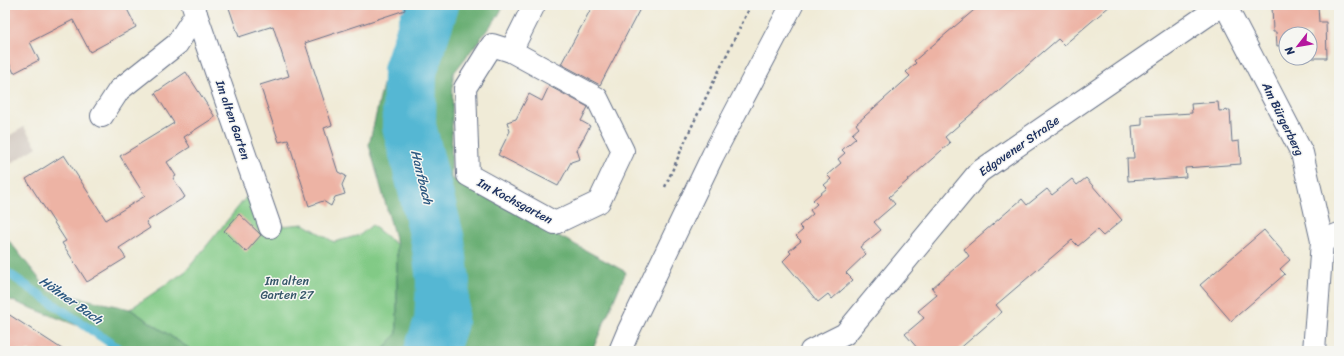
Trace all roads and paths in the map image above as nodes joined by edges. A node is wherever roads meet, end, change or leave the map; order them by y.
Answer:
1 (534, 5) edge
2 (792, 5) edge
3 (1224, 5) edge
4 (194, 9) edge
5 (511, 51) junction
6 (102, 116) dead end
7 (270, 227) dead end
8 (1330, 238) edge
9 (620, 351) edge
10 (812, 351) edge
11 (1314, 351) edge

1 - 5 street
2 - 9 street
3 - 8 street, Am Bürgerberg
3 - 10 street, Edgovener Straße
4 - 6 street, Im alten Garten
4 - 7 street, Im alten Garten
5 - 5 street, Im Kochsgarten
8 - 11 street, Am Bürgerberg

